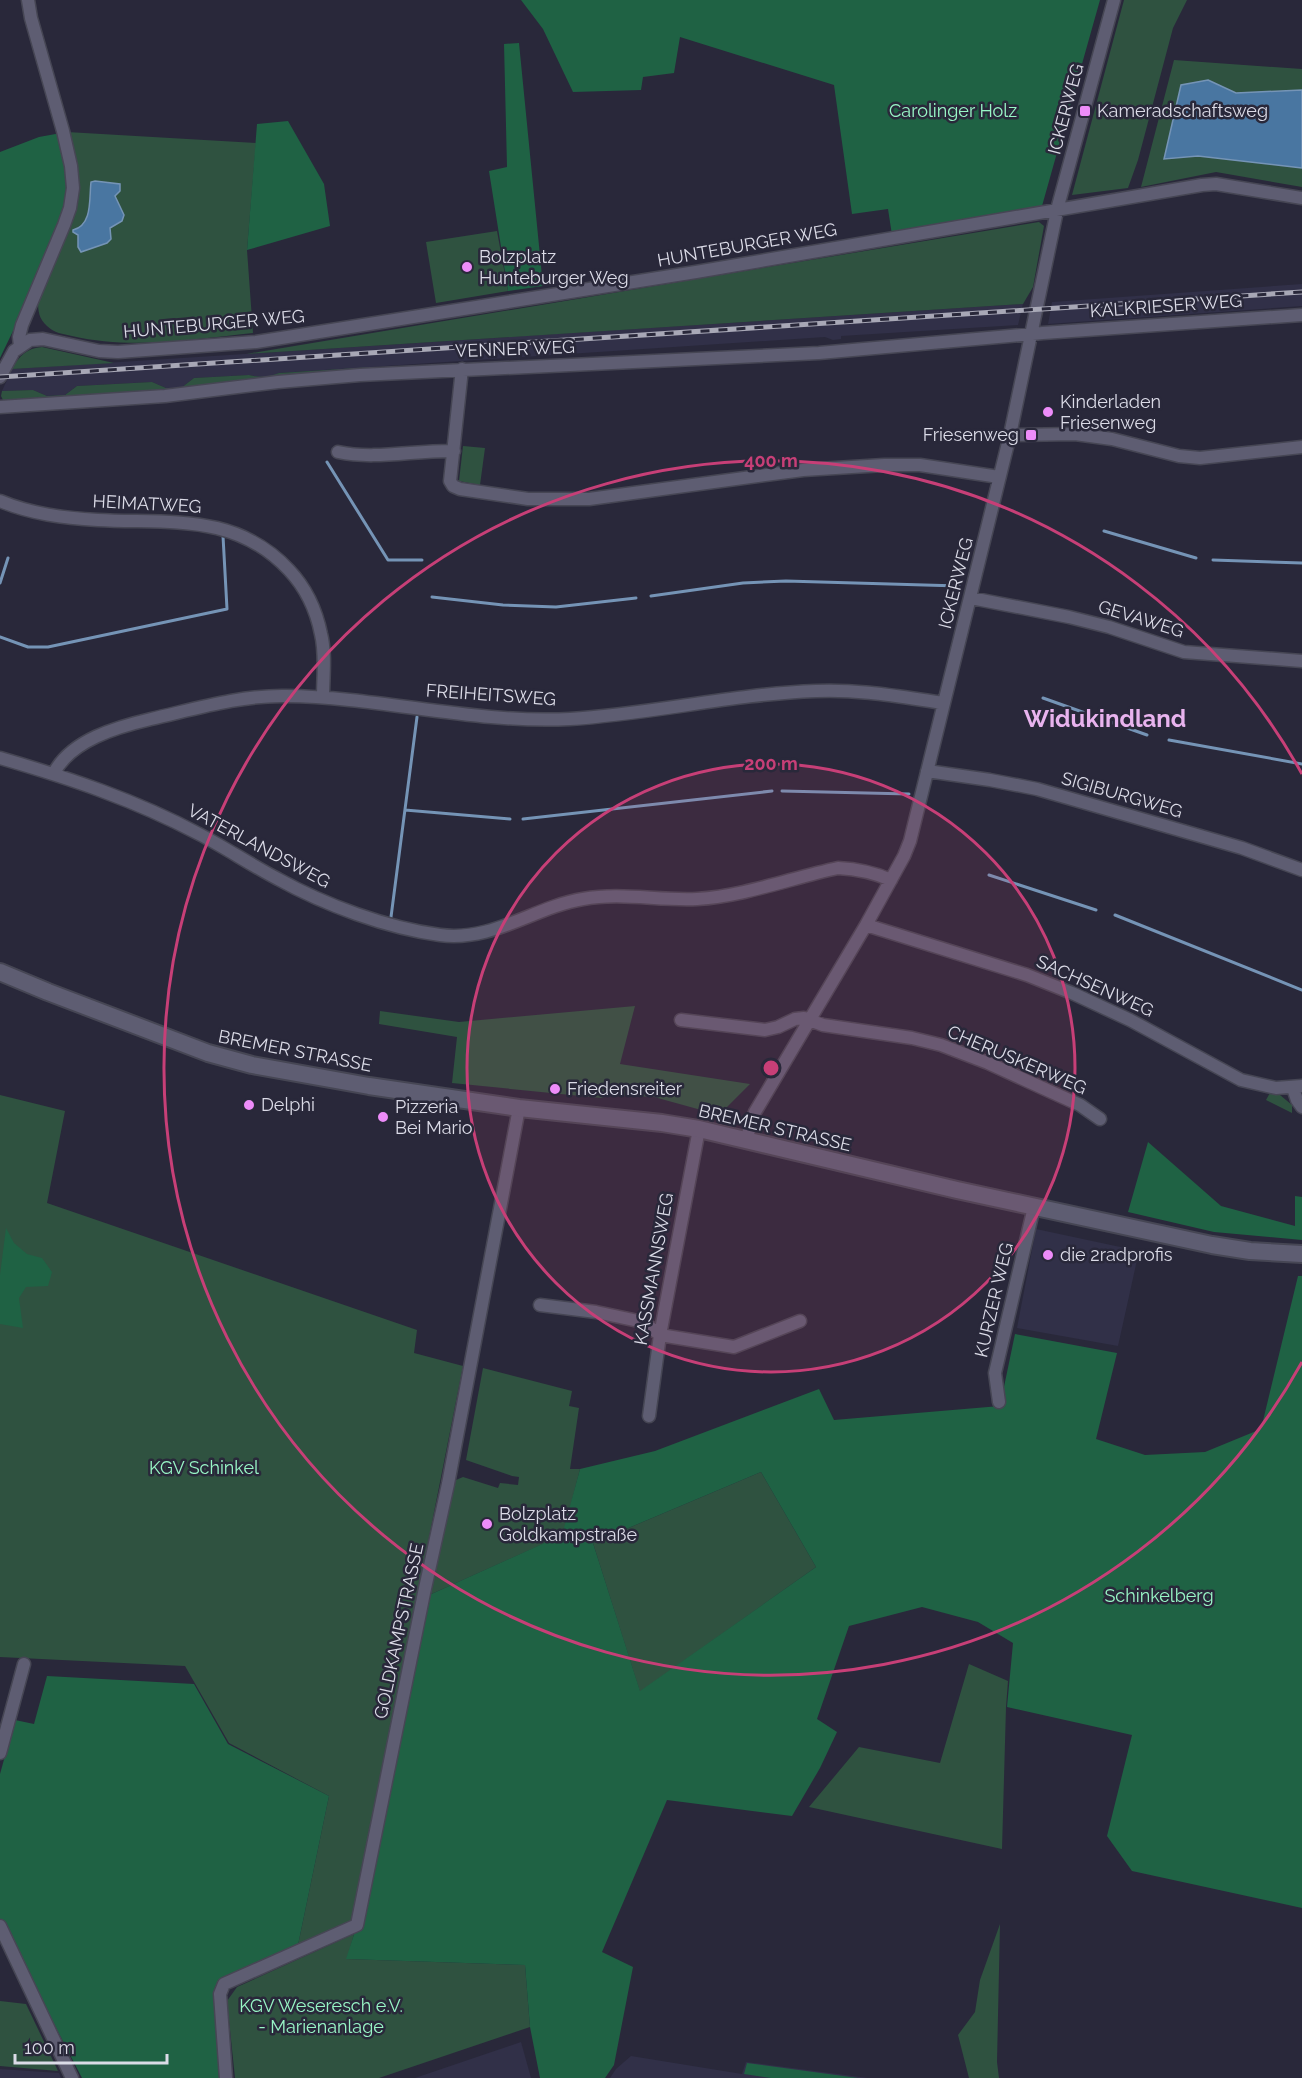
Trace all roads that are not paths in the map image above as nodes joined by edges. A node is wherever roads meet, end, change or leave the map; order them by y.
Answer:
1 (28, 0) edge
2 (1114, 0) edge
3 (1302, 198) edge
4 (1058, 210) junction
5 (1302, 315) edge
6 (1032, 334) junction
7 (20, 346) junction
8 (462, 369) junction
9 (0, 377) edge
10 (0, 407) edge
11 (1010, 435) junction
12 (1302, 447) edge
13 (454, 451) junction
14 (338, 452) dead end
15 (999, 477) junction
16 (0, 501) edge
17 (971, 598) junction
18 (1302, 661) edge
19 (323, 697) junction
20 (944, 703) junction
21 (0, 758) edge
22 (927, 771) junction
23 (54, 773) junction
24 (1302, 870) edge
25 (891, 880) junction
26 (866, 926) junction
27 (0, 972) edge
28 (681, 1020) dead end
29 (811, 1020) junction
30 (1298, 1087) edge
31 (1302, 1107) edge
32 (519, 1108) junction
33 (1100, 1119) dead end
34 (699, 1129) junction
35 (746, 1140) junction
36 (1034, 1208) junction
37 (1302, 1254) edge
38 (540, 1305) dead end
39 (800, 1321) dead end
40 (660, 1335) junction
41 (999, 1402) dead end
42 (649, 1416) dead end
43 (24, 1664) dead end
44 (0, 1753) edge
45 (0, 1926) edge
46 (72, 2078) edge
47 (226, 2078) edge

1 - 7 street
2 - 4 street, ICKERWEG
3 - 4 street, HUNTEBURGER WEG
4 - 6 street, ICKERWEG
4 - 7 street, HUNTEBURGER WEG
5 - 6 street, KALKRIESER WEG
6 - 8 street, VENNER WEG
6 - 11 street, ICKERWEG
7 - 9 street
8 - 10 street, VENNER WEG
8 - 13 street
11 - 12 street
11 - 15 street, ICKERWEG
13 - 14 street
13 - 15 street
15 - 17 street, ICKERWEG
16 - 19 street, HEIMATWEG
17 - 18 street, GEVAWEG
17 - 20 street, ICKERWEG
19 - 20 street, FREIHEITSWEG
19 - 23 street, FREIHEITSWEG
20 - 22 street, ICKERWEG
21 - 23 street, VATERLANDSWEG
22 - 24 street, SIGIBURGWEG
22 - 25 street, ICKERWEG
23 - 25 street, VATERLANDSWEG
25 - 26 street, ICKERWEG
26 - 29 street, ICKERWEG
26 - 30 street, SACHSENWEG
27 - 32 main road, BREMER STRASSE
28 - 29 street
29 - 33 street, CHERUSKERWEG
29 - 35 street, ICKERWEG
30 - 31 street
32 - 34 main road, BREMER STRASSE
32 - 47 street, GOLDKAMPSTRASSE
34 - 35 main road, BREMER STRASSE
34 - 40 street, KASSMANNSWEG
35 - 36 main road, BREMER STRASSE
36 - 37 main road, BREMER STRASSE
36 - 41 street, KURZER WEG
38 - 40 street
39 - 40 street
40 - 42 street, KASSMANNSWEG
43 - 44 street
45 - 46 street

